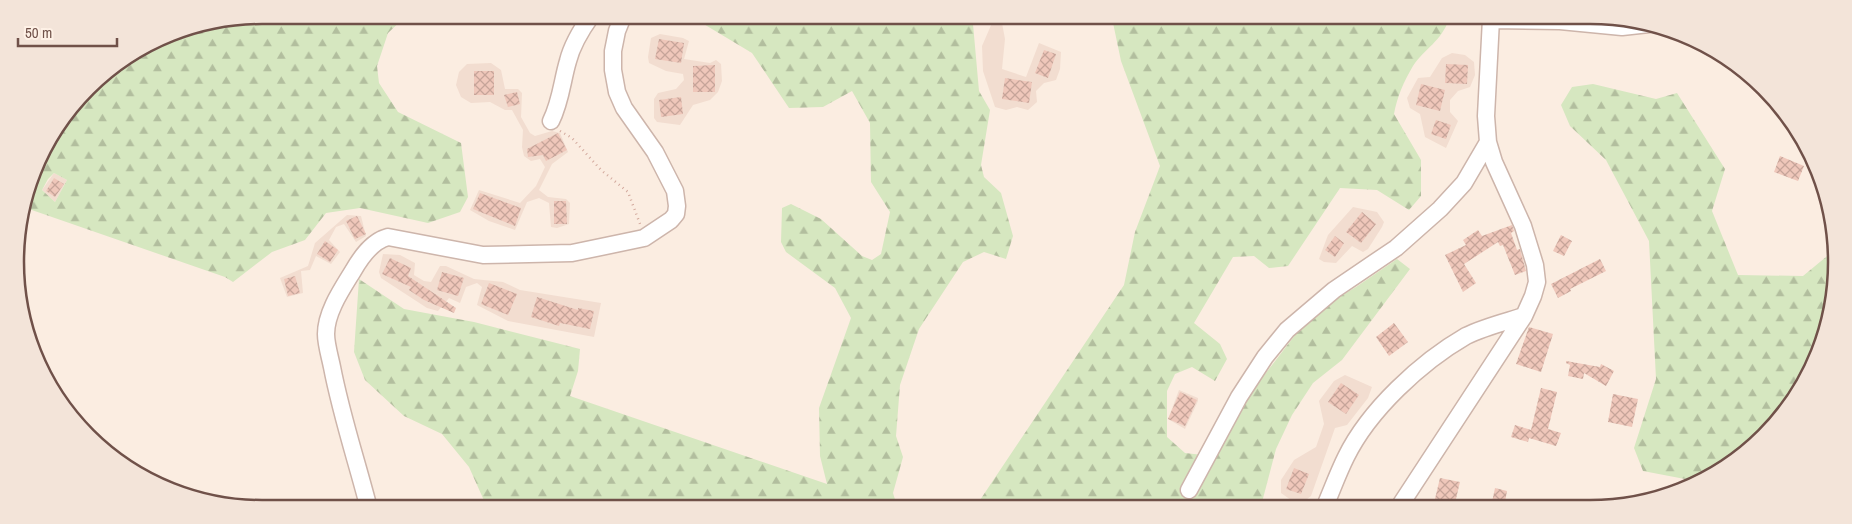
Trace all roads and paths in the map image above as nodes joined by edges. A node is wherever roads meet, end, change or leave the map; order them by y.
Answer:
1 (586, 24) edge
2 (621, 24) edge
3 (1491, 24) edge
4 (1585, 24) edge
5 (1626, 27) edge
6 (551, 121) joint
7 (1488, 142) junction
8 (644, 238) junction
9 (1524, 316) junction
10 (1189, 490) dead end
11 (367, 500) edge
12 (1328, 500) edge
13 (1403, 500) edge

1 - 6 street
2 - 8 street
3 - 7 street
4 - 5 street
6 - 8 path
7 - 9 street
7 - 10 street
8 - 11 street
9 - 12 street
9 - 13 street

